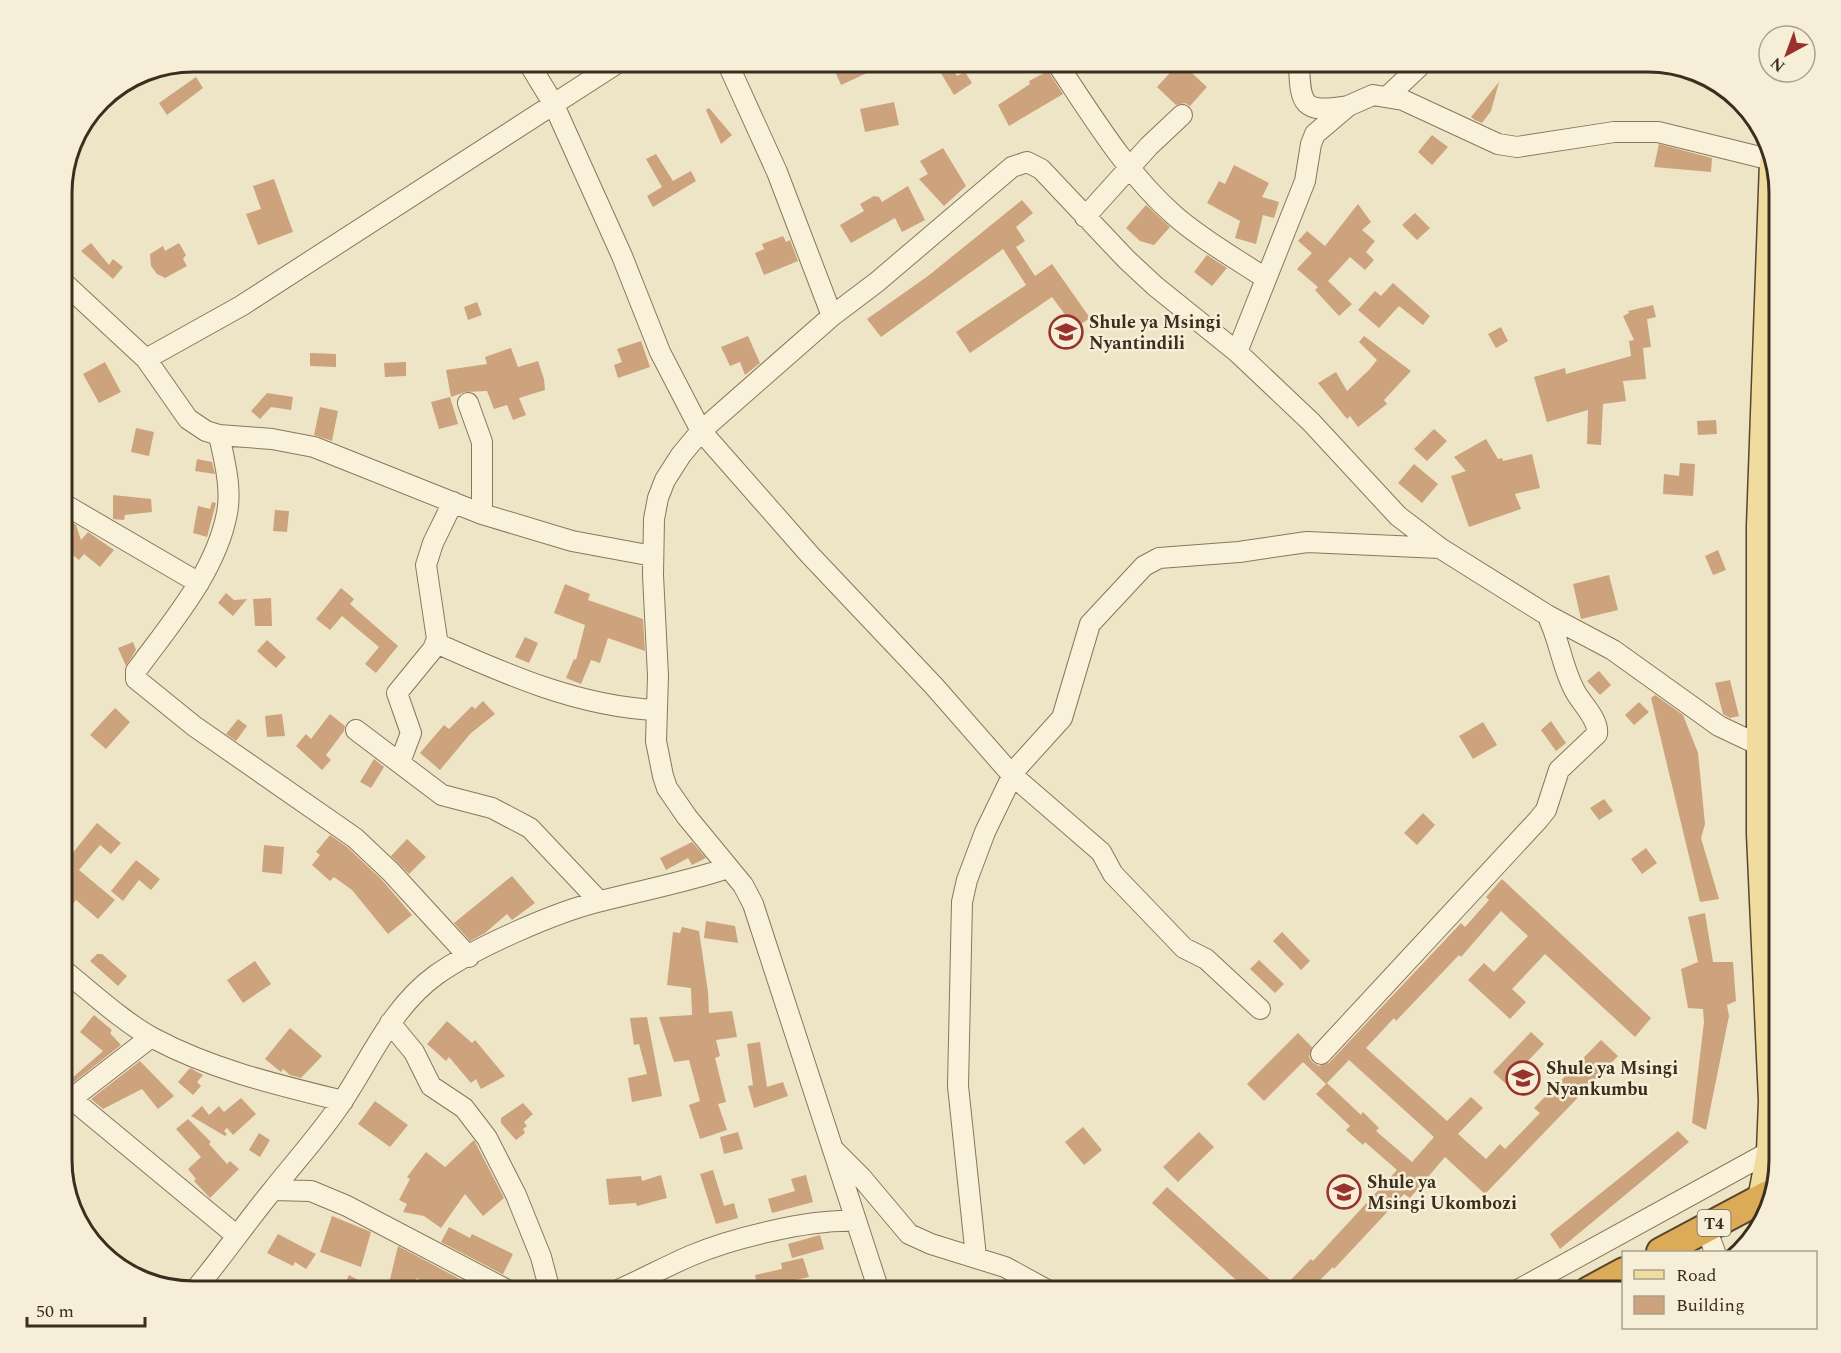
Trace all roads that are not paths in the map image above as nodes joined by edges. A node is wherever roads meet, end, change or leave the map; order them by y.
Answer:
1 (534, 72) edge
2 (603, 72) edge
3 (732, 72) edge
4 (1063, 72) edge
5 (1299, 72) edge
6 (1413, 72) edge
7 (1388, 96) junction
8 (553, 103) junction
9 (1348, 106) junction
10 (1182, 115) dead end
11 (1764, 159) edge
12 (1131, 167) junction
13 (1085, 217) junction
14 (1265, 278) junction
15 (72, 290) edge
16 (832, 316) junction
17 (1237, 352) junction
18 (146, 359) junction
19 (468, 403) dead end
20 (701, 431) junction
21 (219, 435) junction
22 (1769, 443) edge
23 (453, 502) junction
24 (72, 510) edge
25 (482, 514) junction
26 (1440, 548) junction
27 (653, 556) junction
28 (199, 583) junction
29 (1547, 615) junction
30 (436, 644) junction
31 (1769, 682) edge
32 (1769, 702) edge
33 (657, 710) junction
34 (356, 730) dead end
35 (1759, 745) junction
36 (400, 762) junction
37 (1012, 775) junction
38 (728, 868) junction
39 (1769, 891) edge
40 (599, 901) junction
41 (469, 957) junction
42 (72, 977) edge
43 (1260, 1009) dead end
44 (390, 1023) junction
45 (151, 1037) junction
46 (1321, 1054) dead end
47 (343, 1101) junction
48 (830, 1146) junction
49 (1769, 1152) joint
50 (273, 1190) junction
51 (1765, 1192) edge
52 (1761, 1203) edge
53 (856, 1221) junction
54 (237, 1236) junction
55 (1710, 1240) edge
56 (1665, 1251) edge
57 (976, 1257) junction
58 (1622, 1273) edge
59 (202, 1281) edge
60 (488, 1281) edge
61 (547, 1281) edge
62 (639, 1281) edge
63 (875, 1281) edge
64 (1032, 1281) edge
65 (1536, 1281) edge
66 (1608, 1281) edge

1 - 8 street
2 - 8 street
3 - 16 street
4 - 12 street
5 - 9 street
6 - 7 street
7 - 9 street
7 - 11 street
8 - 18 street
8 - 20 street
9 - 14 street
10 - 12 street
12 - 13 street
12 - 14 street
13 - 16 street
13 - 17 street
14 - 17 street
15 - 18 street
16 - 20 street
17 - 26 street
18 - 21 street
19 - 25 street
20 - 27 street
20 - 37 street
21 - 23 street
21 - 28 street
22 - 31 main road
23 - 25 street
23 - 30 street
24 - 28 street
25 - 27 street
26 - 29 street
26 - 37 street
27 - 33 street
28 - 41 street
29 - 35 street
29 - 46 street
30 - 33 street
30 - 36 street
32 - 35 main road
33 - 38 street
34 - 36 street
35 - 39 main road
36 - 40 street
37 - 43 street
37 - 57 street
38 - 40 street
38 - 48 street
40 - 41 street
41 - 44 street
42 - 45 street
44 - 47 street
44 - 61 street
45 - 47 street
45 - 54 street
47 - 50 street
48 - 53 street
48 - 57 street
49 - 51 main road
49 - 65 street
50 - 54 street
50 - 60 street
52 - 55 highway, T4
53 - 62 street
53 - 63 street
54 - 59 street
55 - 56 highway, T4
57 - 64 street
58 - 66 highway

